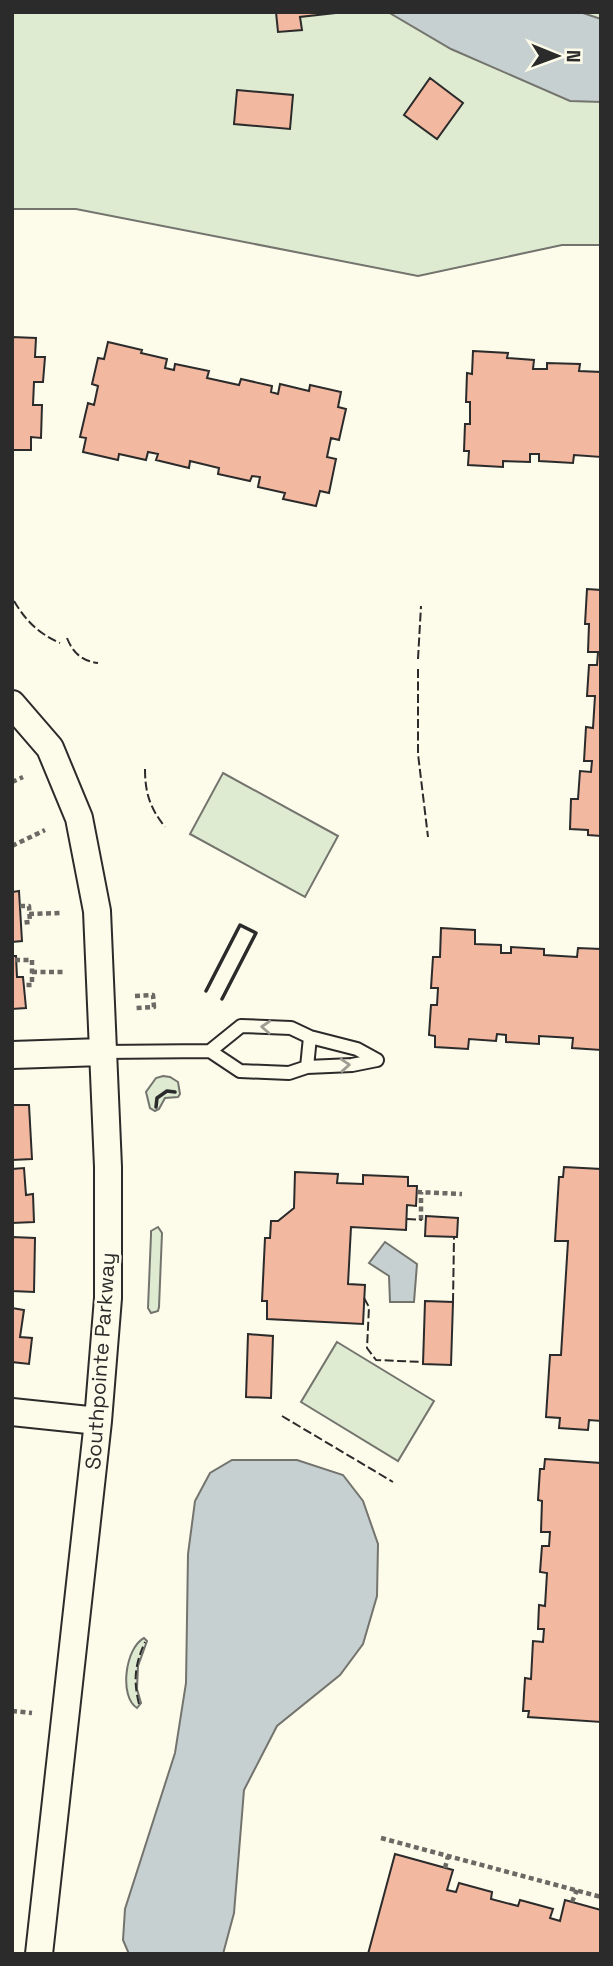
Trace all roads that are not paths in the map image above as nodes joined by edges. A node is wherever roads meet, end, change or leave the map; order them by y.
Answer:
1 (12, 704) edge
2 (310, 1037) junction
3 (210, 1051) junction
4 (102, 1052) junction
5 (12, 1055) edge
6 (307, 1067) junction
7 (12, 1412) edge
8 (97, 1421) junction
9 (39, 1954) edge

1 - 4 street, Southpointe Parkway
2 -> 3 lane
2 - 6 lane
6 -> 2 lane
3 - 4 lane
3 - 6 lane
4 - 5 street
4 - 8 street, Southpointe Parkway
7 - 8 street
8 - 9 street, Southpointe Parkway

